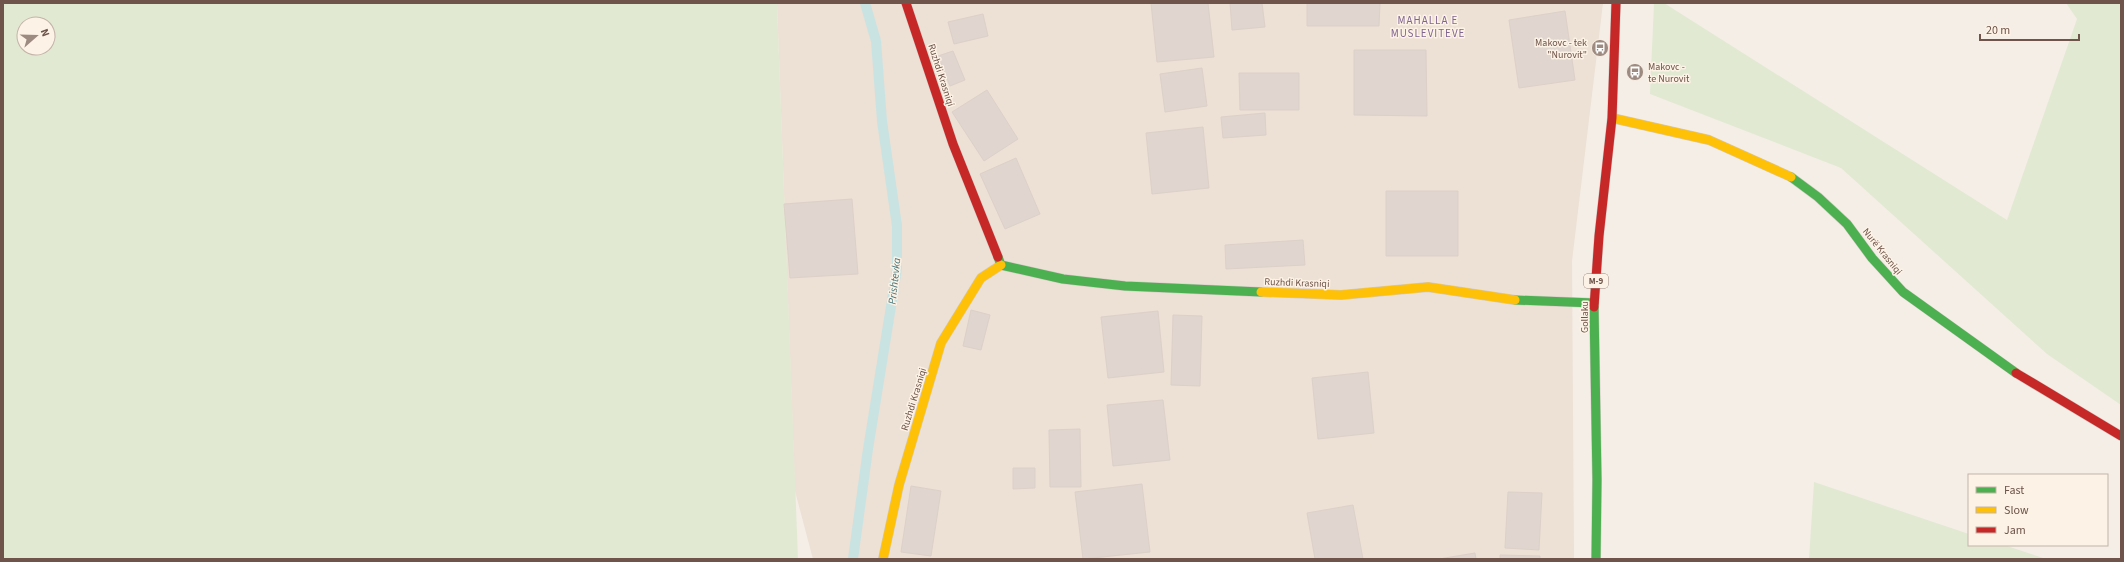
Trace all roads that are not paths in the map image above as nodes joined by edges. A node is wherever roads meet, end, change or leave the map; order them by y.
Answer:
1 (906, 3) edge
2 (1616, 3) edge
3 (1612, 118) junction
4 (1000, 265) junction
5 (1594, 303) junction
6 (2121, 436) edge
7 (883, 559) edge
8 (1596, 559) edge

1 - 4 street, Ruzhdi Krasniqi
2 - 3 street, Gollaku / M-9
3 - 5 street, Gollaku / M-9
3 - 6 street, Nurë Krasniqi
4 - 5 street, Ruzhdi Krasniqi
4 - 7 street, Ruzhdi Krasniqi
5 - 8 street, Gollaku / M-9

